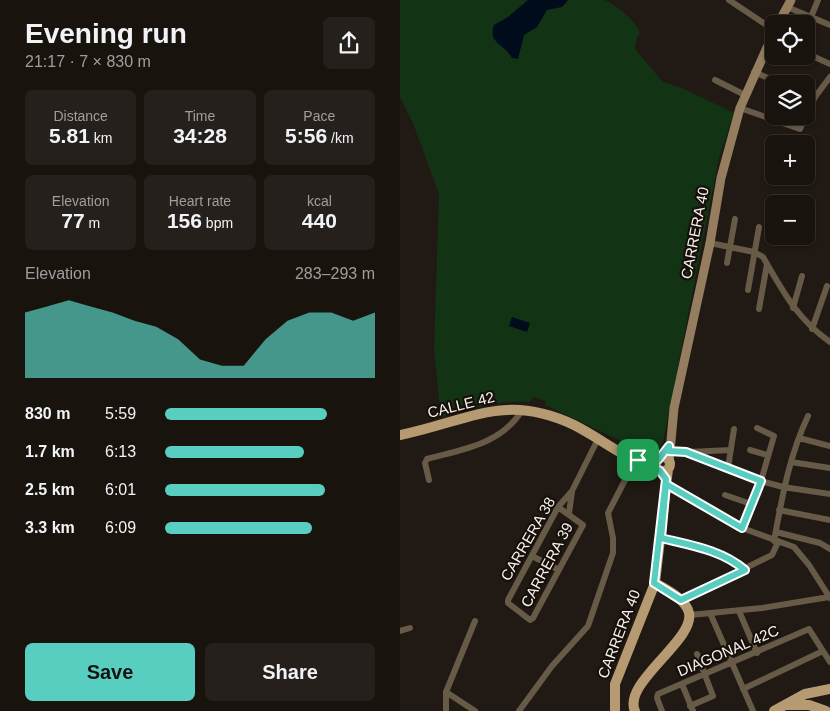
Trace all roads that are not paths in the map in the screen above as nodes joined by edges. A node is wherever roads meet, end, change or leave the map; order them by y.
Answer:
1 (729, 0) edge
2 (818, 0) edge
3 (789, 4) edge
4 (783, 15) edge
5 (808, 15) edge
6 (812, 15) edge
7 (815, 19) edge
8 (830, 25) edge
9 (765, 28) edge
10 (765, 50) edge
11 (815, 57) edge
12 (830, 64) edge
13 (754, 72) junction
14 (765, 77) edge
15 (830, 77) edge
16 (715, 80) dead end
17 (745, 95) junction
18 (815, 97) edge
19 (740, 108) junction
20 (765, 117) edge
21 (789, 125) edge
22 (802, 125) edge
23 (734, 219) dead end
24 (759, 227) dead end
25 (710, 243) junction
26 (730, 247) junction
27 (754, 252) junction
28 (727, 263) dead end
29 (767, 263) junction
30 (802, 276) dead end
31 (827, 286) dead end
32 (748, 290) dead end
33 (793, 308) junction
34 (759, 309) dead end
35 (812, 329) junction
36 (830, 342) edge
37 (522, 409) junction
38 (808, 416) dead end
39 (757, 428) dead end
40 (734, 429) dead end
41 (400, 435) edge
42 (598, 438) junction
43 (799, 438) junction
44 (830, 446) edge
45 (731, 450) junction
46 (750, 450) dead end
47 (686, 452) junction
48 (767, 455) junction
49 (637, 460) junction
50 (791, 462) junction
51 (665, 465) junction
52 (728, 468) junction
53 (830, 468) edge
54 (429, 480) dead end
55 (761, 481) junction
56 (783, 487) junction
57 (572, 491) junction
58 (830, 494) edge
59 (725, 495) dead end
60 (751, 504) junction
61 (558, 507) junction
62 (779, 510) junction
63 (569, 513) junction
64 (830, 520) edge
65 (742, 528) junction
66 (776, 532) junction
67 (661, 538) junction
68 (776, 541) junction
69 (828, 547) edge
70 (532, 556) junction
71 (559, 570) junction
72 (745, 570) junction
73 (654, 583) junction
74 (830, 597) edge
75 (681, 600) junction
76 (739, 611) junction
77 (710, 613) junction
78 (690, 615) junction
79 (532, 619) joint
80 (474, 621) dead end
81 (410, 628) dead end
82 (400, 632) edge
83 (823, 651) junction
84 (757, 653) junction
85 (697, 654) dead end
86 (830, 662) edge
87 (731, 664) junction
88 (705, 675) junction
89 (682, 684) junction
90 (743, 688) junction
91 (830, 689) edge
92 (446, 692) junction
93 (784, 705) junction
94 (692, 708) edge
95 (446, 711) edge
96 (475, 711) edge
97 (519, 711) edge
98 (615, 711) edge
99 (634, 711) edge
100 (662, 711) edge
101 (753, 711) edge
102 (774, 711) edge
103 (826, 711) edge

1 - 9 street
2 - 6 street
3 - 4 main road
3 - 5 street
7 - 8 street
10 - 13 main road, CARRERA 40
11 - 12 street
13 - 14 street
13 - 17 main road, CARRERA 40
15 - 18 street
16 - 17 street
17 - 19 main road, CARRERA 40
19 - 20 street
19 - 25 main road, CARRERA 40
21 - 22 street
23 - 26 street
24 - 27 street
25 - 26 street
25 - 51 main road, CARRERA 40
26 - 27 street
26 - 28 street
27 - 29 street
27 - 32 street
29 - 33 street
29 - 34 street
30 - 33 street
31 - 35 street
33 - 35 street
35 - 36 street
37 - 41 main road, CALLE 42
37 - 42 main road, CALLE 42
37 - 54 street
38 - 43 street
39 - 48 street
40 - 45 street
42 - 49 main road, CALLE 42
42 - 57 street, CARRERA 38
43 - 44 street
43 - 50 street
45 - 47 street
45 - 52 street
46 - 48 street
47 - 51 street
47 - 52 street
48 - 55 street
49 - 51 main road, CALLE 42
49 - 97 street
50 - 53 street
50 - 56 street
51 - 65 street
51 - 67 main road, CARRERA 40
52 - 55 street
55 - 56 street
55 - 60 street
56 - 58 street
56 - 62 street
57 - 61 street, CARRERA 38
57 - 63 street, CARRERA 38
59 - 60 street
60 - 65 street
61 - 63 street
61 - 70 street, CARRERA 38
62 - 64 street
62 - 66 street
63 - 71 street, CARRERA 39
65 - 68 street
66 - 68 street
66 - 69 street
67 - 72 street
67 - 73 main road, CARRERA 40
68 - 72 street
68 - 74 street
70 - 71 street
70 - 79 street, CARRERA 38
71 - 79 street, CARRERA 39
72 - 75 street
73 - 75 main road
73 - 98 main road, CARRERA 40
74 - 76 street
75 - 78 main road
76 - 77 street
76 - 84 street
77 - 78 street
77 - 87 street
78 - 99 main road
80 - 92 street
81 - 82 street
83 - 84 street, DIAGONAL 42C
83 - 86 street
83 - 90 street
84 - 87 street, DIAGONAL 42C
85 - 88 street
87 - 88 street, DIAGONAL 42C
87 - 90 street
88 - 89 street, DIAGONAL 42C
88 - 94 street
89 - 94 street
89 - 100 street, DIAGONAL 42C
90 - 101 street
91 - 93 main road
92 - 95 street
92 - 96 street
93 - 102 main road
93 - 103 main road

